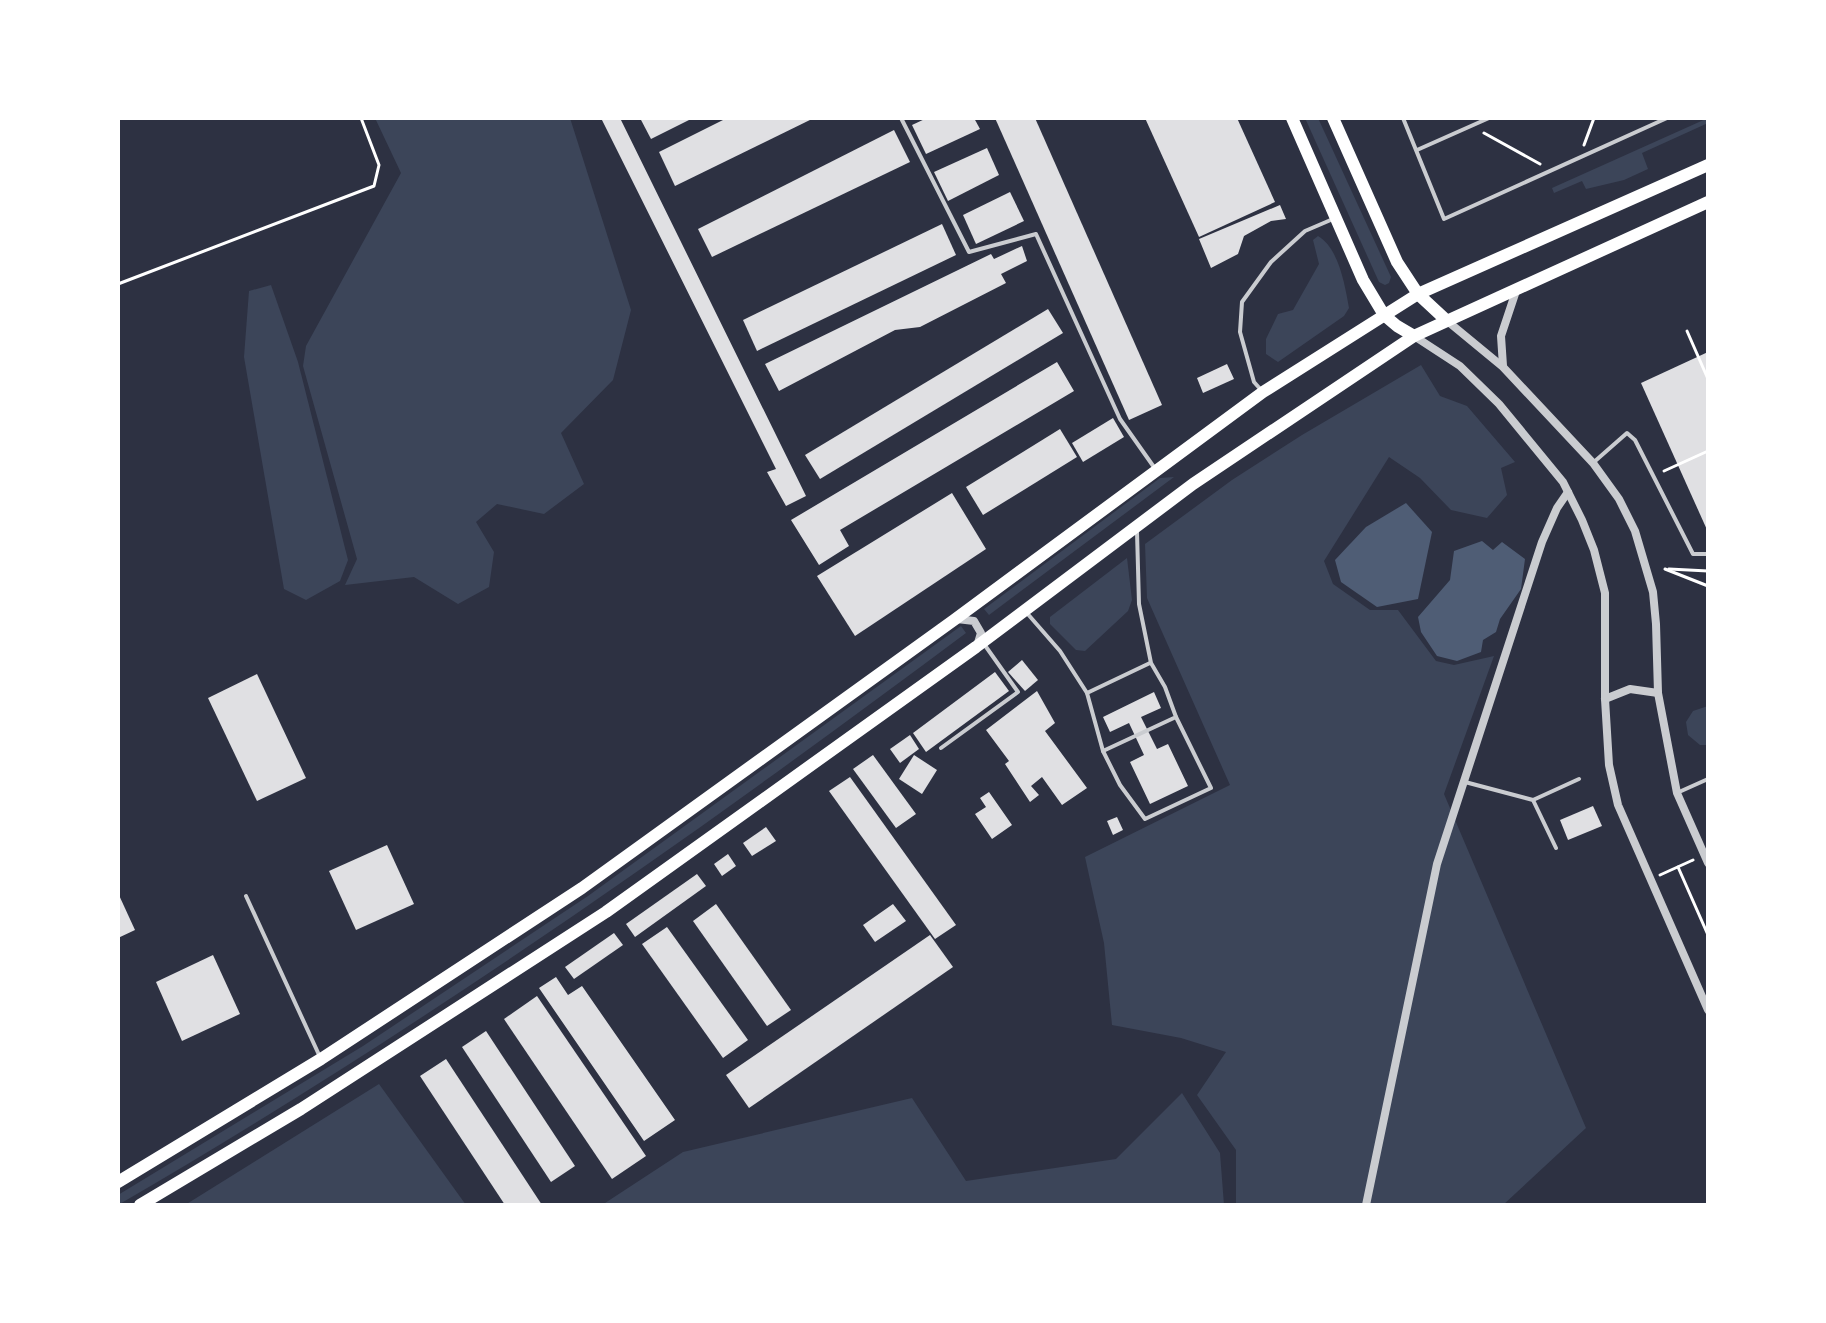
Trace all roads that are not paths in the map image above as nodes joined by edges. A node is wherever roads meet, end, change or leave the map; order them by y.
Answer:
1 (901, 118) edge
2 (1292, 118) edge
3 (1333, 118) edge
4 (1403, 118) edge
5 (1489, 118) edge
6 (1667, 118) edge
7 (1417, 150) junction
8 (1708, 165) edge
9 (1708, 202) edge
10 (1336, 218) junction
11 (1518, 287) junction
12 (1418, 294) junction
13 (1384, 315) junction
14 (1446, 320) junction
15 (1414, 336) junction
16 (1503, 367) junction
17 (1263, 392) junction
18 (1593, 463) junction
19 (1156, 470) junction
20 (1568, 492) junction
21 (1136, 526) junction
22 (1708, 554) edge
23 (1024, 610) junction
24 (954, 620) junction
25 (979, 644) junction
26 (1151, 663) junction
27 (1087, 693) junction
28 (1658, 693) junction
29 (1605, 699) junction
30 (1176, 717) junction
31 (941, 748) dead end
32 (1103, 751) junction
33 (1579, 779) dead end
34 (1708, 779) edge
35 (1465, 782) junction
36 (1677, 793) junction
37 (1533, 800) junction
38 (1556, 848) dead end
39 (1708, 863) edge
40 (246, 896) dead end
41 (1708, 1010) edge
42 (321, 1059) junction
43 (118, 1182) edge
44 (140, 1205) edge
45 (1366, 1205) edge

1 - 19 lane
2 - 10 main road
3 - 12 main road
4 - 7 lane
5 - 7 lane
6 - 7 lane
8 - 12 main road
9 - 11 main road
10 - 13 main road
10 - 17 lane
11 - 14 main road
11 - 16 street
12 - 13 main road
12 - 14 main road
13 - 15 main road
13 - 17 main road
14 - 15 main road
14 - 16 street
15 - 20 street
15 - 21 main road
16 - 18 street
17 - 19 main road
18 - 22 lane
18 - 28 street
19 - 24 main road
20 - 29 street
20 - 35 street
21 - 23 main road
21 - 26 lane
23 - 25 main road
23 - 27 lane
24 - 25 street
24 - 42 main road
25 - 31 lane
25 - 44 main road
26 - 27 lane
26 - 30 lane
27 - 32 lane
28 - 29 street
28 - 36 street
29 - 41 street
30 - 32 lane
30 - 32 lane
33 - 37 lane
34 - 36 lane
35 - 37 lane
35 - 45 street
36 - 39 street
37 - 38 lane
40 - 42 lane
42 - 43 main road

